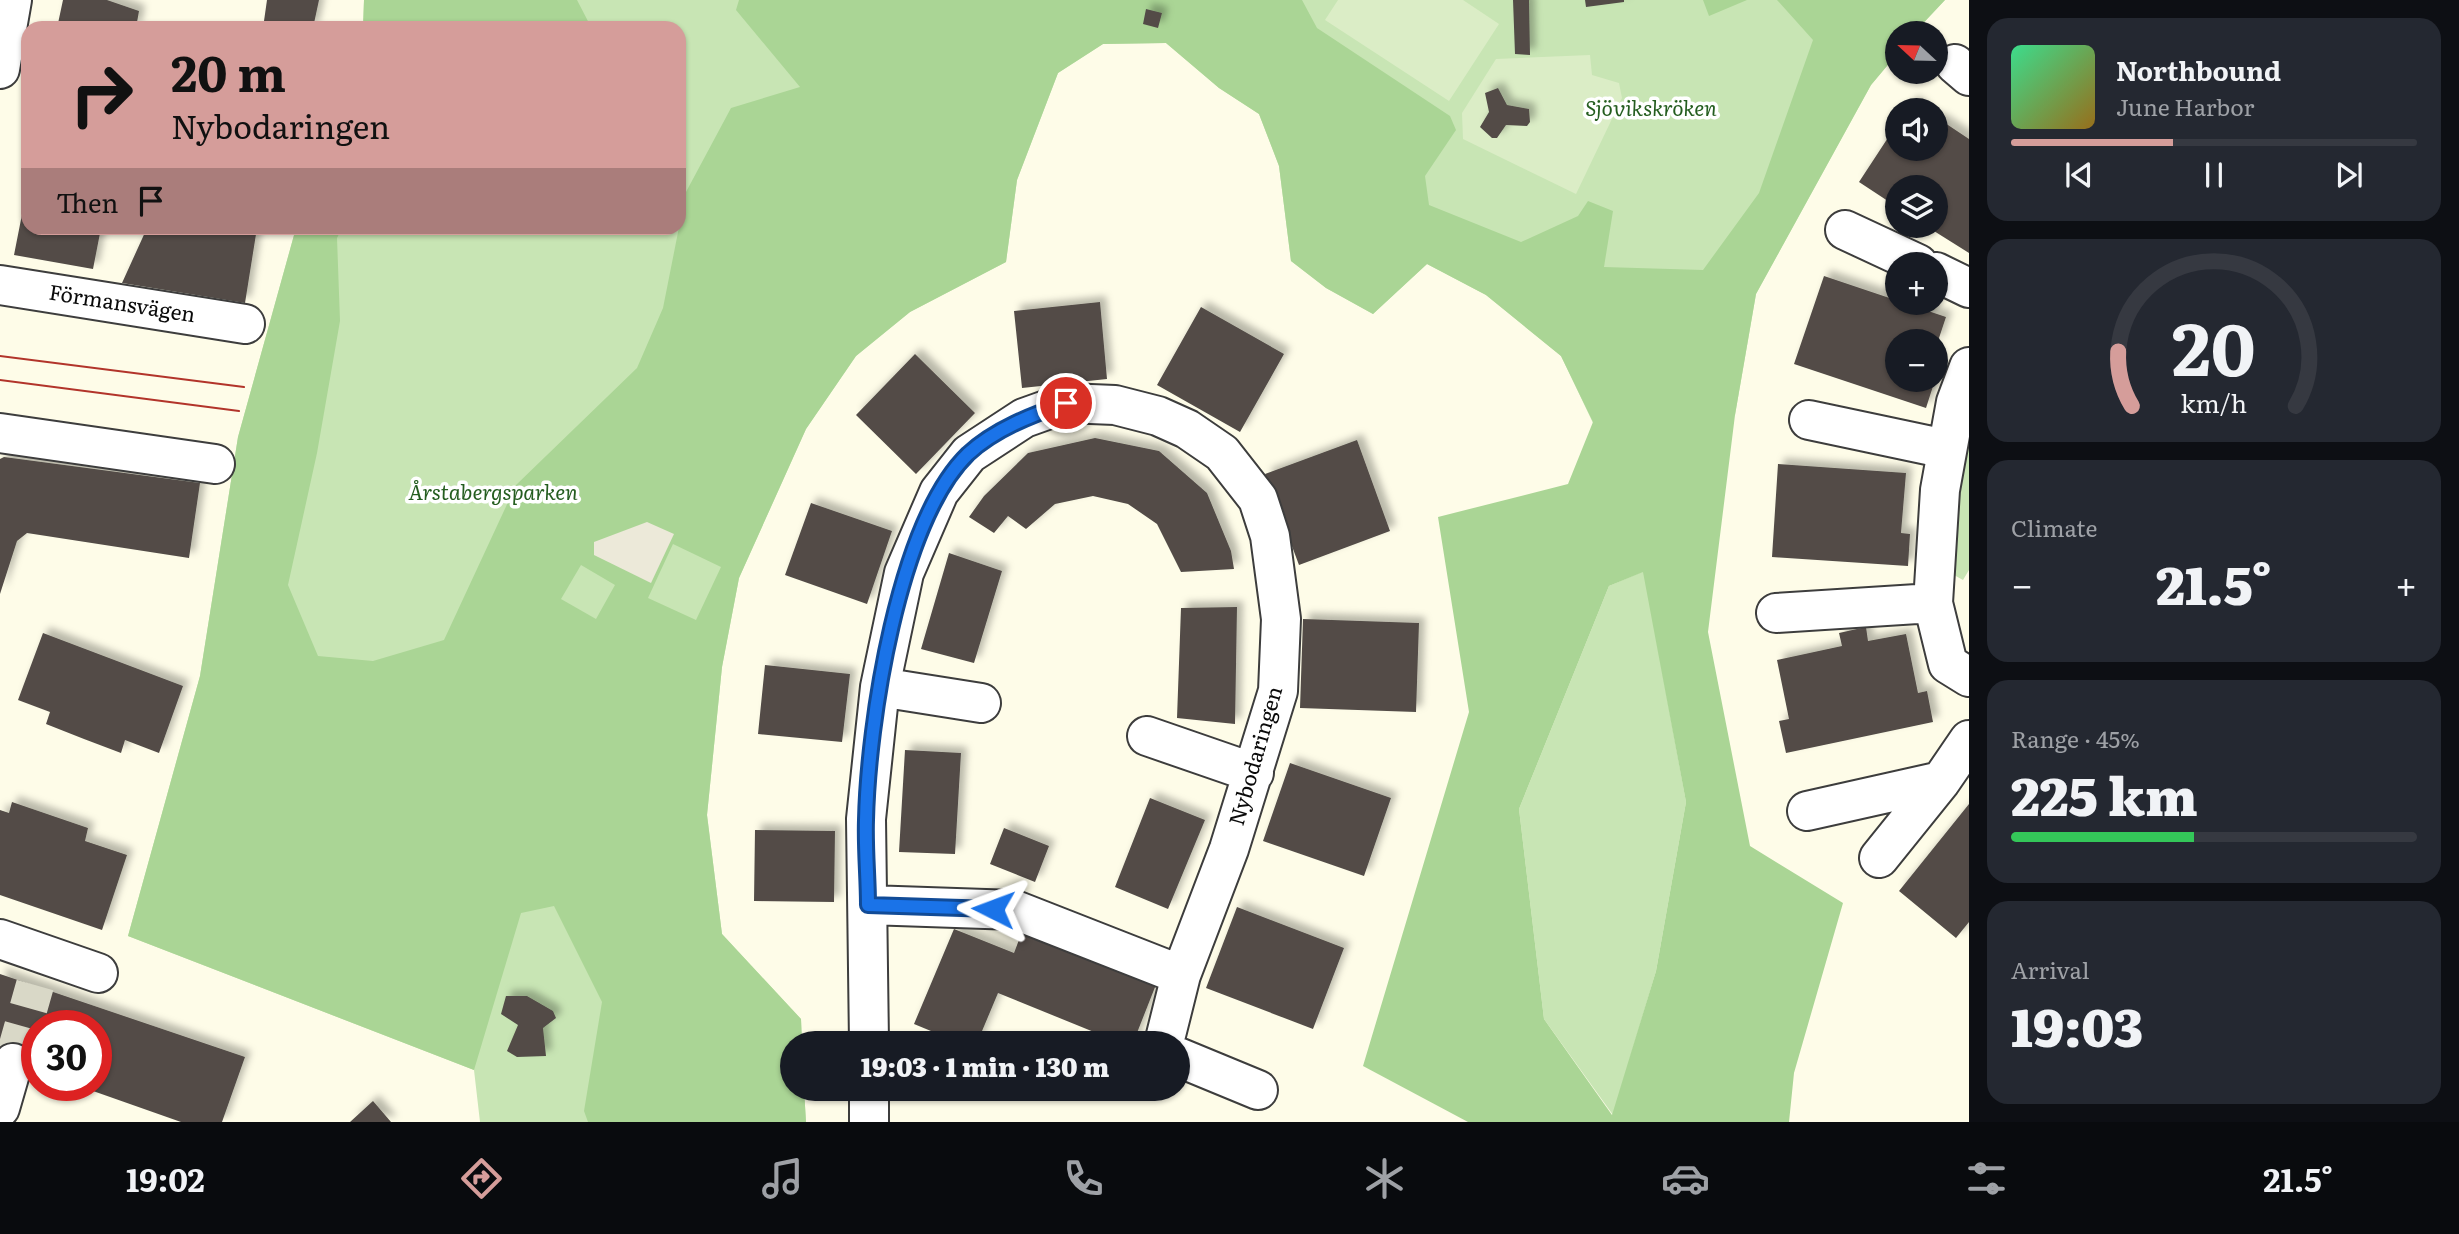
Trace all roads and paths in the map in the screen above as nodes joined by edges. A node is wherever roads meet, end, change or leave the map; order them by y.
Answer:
1 (12, 0) edge
2 (0, 69) edge
3 (1845, 230) dead end
4 (1892, 252) edge
5 (1948, 278) edge
6 (0, 285) edge
7 (1969, 288) edge
8 (245, 324) dead end
9 (1969, 367) edge
10 (1809, 420) dead end
11 (0, 433) edge
12 (1946, 449) junction
13 (215, 464) dead end
14 (1933, 603) junction
15 (1776, 613) dead end
16 (1969, 677) edge
17 (880, 687) junction
18 (981, 703) dead end
19 (1147, 736) dead end
20 (1969, 740) edge
21 (1254, 773) junction
22 (1941, 781) junction
23 (1807, 811) dead end
24 (1879, 858) dead end
25 (868, 905) junction
26 (0, 939) edge
27 (98, 973) dead end
28 (1181, 975) junction
29 (869, 1031) edge
30 (1167, 1031) edge
31 (1190, 1062) edge
32 (13, 1063) tunnel mouth
33 (1258, 1090) dead end
34 (869, 1101) edge
35 (0, 1108) edge
36 (869, 1122) edge

1 - 2 street
3 - 4 street
5 - 7 street
6 - 8 street, Förmansvägen
9 - 12 street
10 - 12 street
11 - 13 street
12 - 14 street
14 - 15 street
14 - 16 street
17 - 18 street
17 - 21 street, Nybodaringen
17 - 25 street, Nybodaringen
19 - 21 street
20 - 22 street
21 - 28 street, Nybodaringen
22 - 23 street
22 - 24 street
25 - 28 street
25 - 29 street, Nybodaringen
26 - 27 street
28 - 30 street, Nybodaringen
31 - 33 street
32 - 35 street
34 - 36 street

